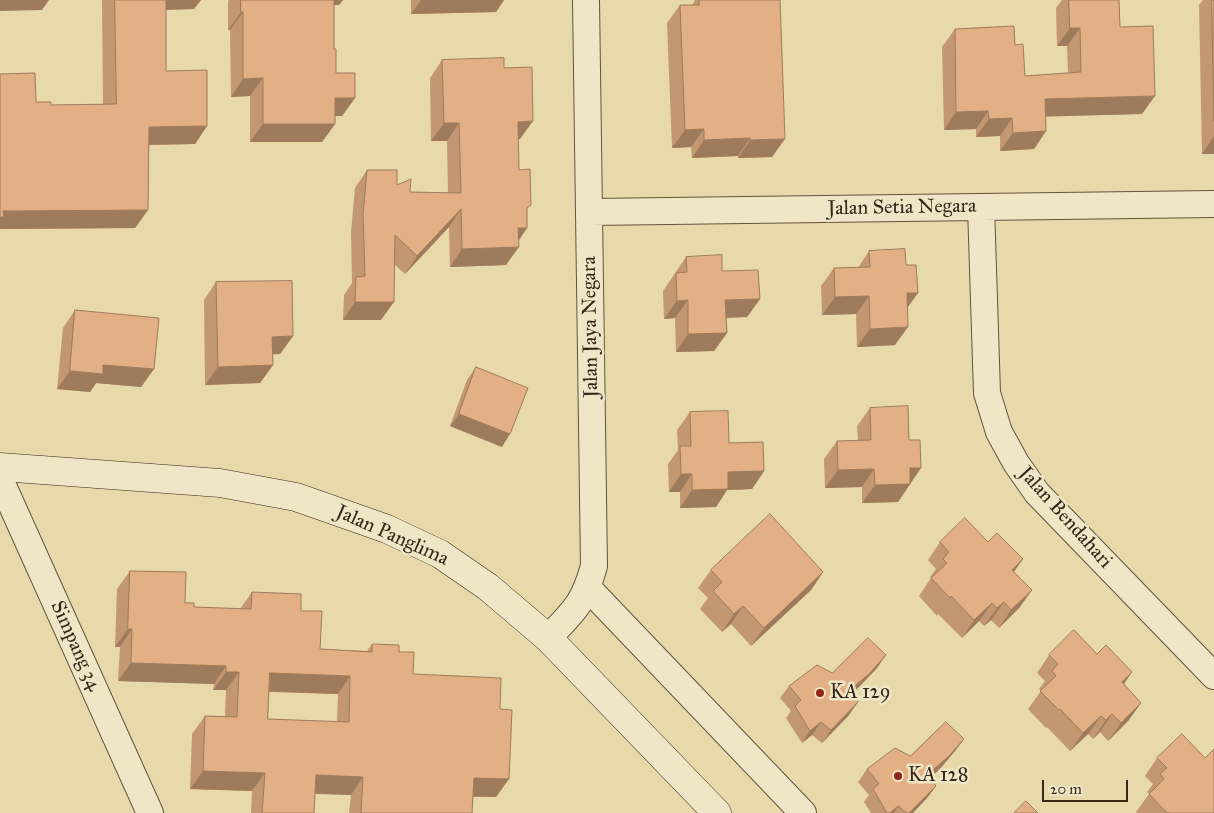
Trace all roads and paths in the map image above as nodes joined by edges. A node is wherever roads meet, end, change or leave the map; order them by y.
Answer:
1 (586, 0) edge
2 (1214, 204) edge
3 (981, 207) junction
4 (590, 212) junction
5 (0, 467) edge
6 (0, 479) edge
7 (588, 588) junction
8 (548, 638) junction
9 (1214, 676) edge
10 (150, 813) edge
11 (717, 813) edge
12 (803, 813) edge

1 - 4 street, Jalan Jaya Negara
2 - 3 street, Jalan Setia Negara
3 - 4 street, Jalan Setia Negara
3 - 9 street, Jalan Bendahari
4 - 7 street, Jalan Jaya Negara
5 - 8 main road, Jalan Panglima
6 - 10 street, Simpang 34
7 - 8 street, Jalan Jaya Negara
7 - 12 street
8 - 11 main road, Jalan Panglima

